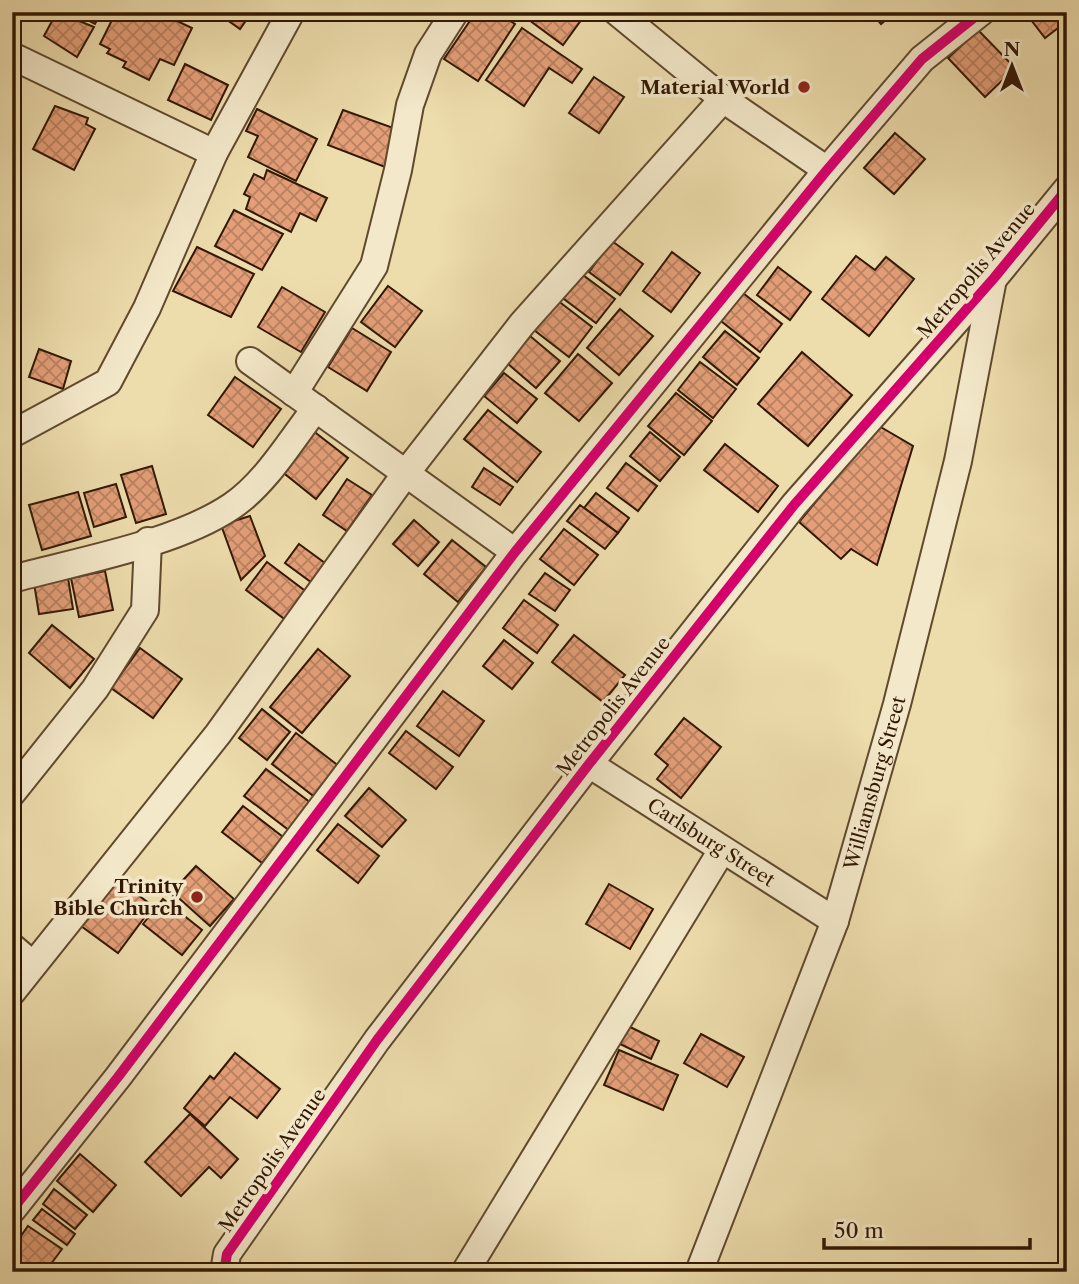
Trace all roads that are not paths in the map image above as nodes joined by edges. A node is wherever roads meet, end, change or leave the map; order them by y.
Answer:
1 (291, 12) edge
2 (455, 12) edge
3 (617, 12) edge
4 (981, 12) edge
5 (12, 56) edge
6 (723, 99) junction
7 (214, 153) junction
8 (827, 170) junction
9 (1067, 189) edge
10 (994, 278) junction
11 (250, 361) dead end
12 (294, 393) junction
13 (316, 408) junction
14 (12, 434) edge
15 (405, 473) junction
16 (148, 541) junction
17 (515, 552) junction
18 (12, 579) edge
19 (589, 764) junction
20 (12, 793) edge
21 (722, 850) junction
22 (835, 921) junction
23 (12, 947) edge
24 (33, 965) junction
25 (12, 992) edge
26 (12, 1210) edge
27 (224, 1272) edge
28 (465, 1272) edge
29 (699, 1272) edge

1 - 7 street
2 - 12 street
3 - 6 street
4 - 8 street
5 - 7 street
6 - 8 street
6 - 15 street
7 - 14 street
8 - 17 street
9 - 10 street, Metropolis Avenue
10 - 19 street, Metropolis Avenue
10 - 22 street, Williamsburg Street
11 - 12 street
12 - 13 street
13 - 15 street
13 - 16 street
15 - 17 street
15 - 24 street
16 - 18 street
16 - 20 street
17 - 26 street
19 - 21 street, Carlsburg Street
19 - 27 street, Metropolis Avenue
21 - 22 street, Carlsburg Street
21 - 28 street
22 - 29 street, Williamsburg Street
23 - 24 street
24 - 25 street

